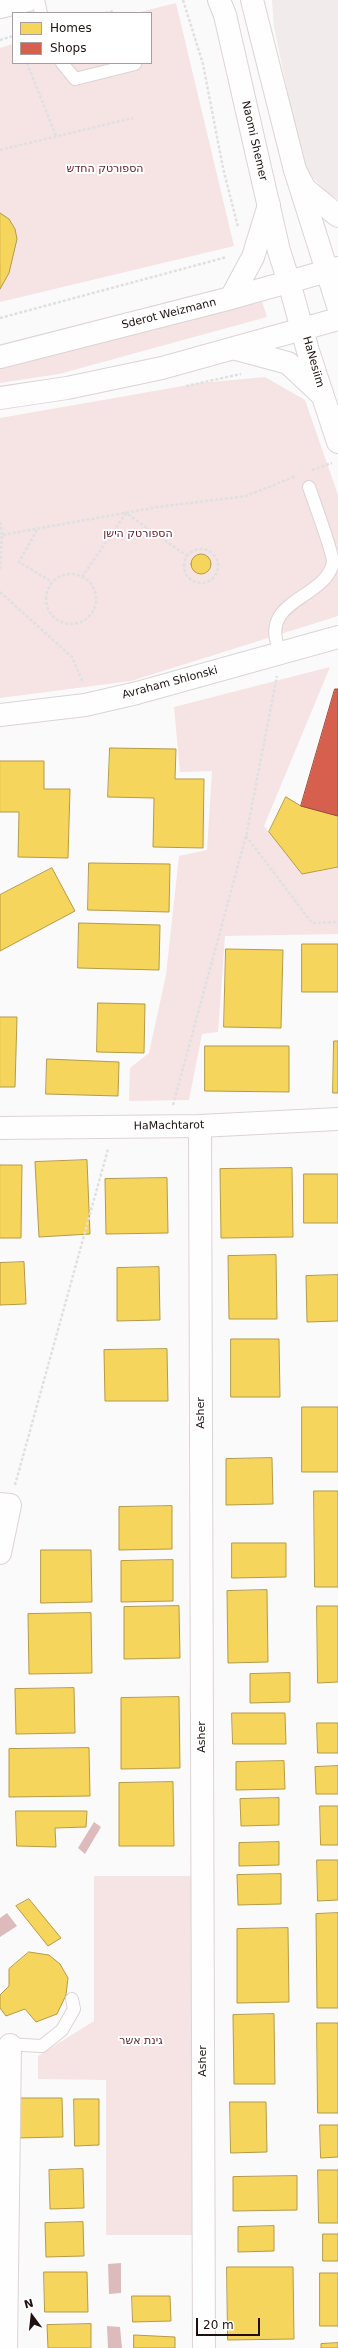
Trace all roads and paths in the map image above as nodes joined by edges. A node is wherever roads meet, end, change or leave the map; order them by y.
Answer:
1 (28, 0) edge
2 (38, 0) edge
3 (183, 0) edge
4 (219, 0) edge
5 (252, 0) edge
6 (0, 7) edge
7 (114, 11) dead end
8 (41, 12) edge
9 (110, 12) edge
10 (12, 36) edge
11 (0, 40) edge
12 (27, 64) edge
13 (63, 64) edge
14 (135, 64) dead end
15 (132, 118) dead end
16 (56, 136) junction
17 (0, 150) edge
18 (295, 170) junction
19 (269, 205) junction
20 (338, 216) edge
21 (239, 230) dead end
22 (228, 257) dead end
23 (332, 270) edge
24 (289, 282) junction
25 (231, 298) junction
26 (338, 306) edge
27 (0, 318) edge
28 (338, 319) edge
29 (304, 329) junction
30 (236, 349) junction
31 (0, 357) edge
32 (322, 395) junction
33 (0, 398) edge
34 (338, 442) edge
35 (338, 461) edge
36 (310, 471) dead end
37 (298, 476) dead end
38 (309, 487) dead end
39 (126, 513) junction
40 (0, 522) edge
41 (37, 530) junction
42 (2, 535) junction
43 (187, 556) junction
44 (0, 569) edge
45 (82, 576) junction
46 (52, 582) junction
47 (0, 592) edge
48 (338, 637) edge
49 (281, 654) junction
50 (85, 705) junction
51 (0, 715) edge
52 (246, 836) junction
53 (338, 922) edge
54 (338, 1119) edge
55 (168, 1126) junction
56 (200, 1126) junction
57 (114, 1127) junction
58 (0, 1128) edge
59 (5, 1505) edge
60 (0, 1553) edge
61 (72, 1999) dead end
62 (5, 2044) edge
63 (6, 2348) edge
64 (204, 2348) edge

1 - 6 street
2 - 8 lane
3 - 21 path
4 - 19 street, Naomi Shemer
5 - 18 street
7 - 9 path
10 - 11 path
12 - 16 path
13 - 14 lane
15 - 16 path
16 - 17 path
18 - 20 street
18 - 23 street
19 - 24 street, Naomi Shemer
19 - 25 street
22 - 27 path
23 - 24 street, Sderot Weizmann
23 - 26 street
24 - 25 street, Sderot Weizmann
24 - 29 street, HaNesiim
25 - 31 street, Sderot Weizmann
28 - 29 street
29 - 30 street
29 - 32 street, HaNesiim
30 - 32 street
30 - 33 street
32 - 34 street, HaNesiim
35 - 36 path
37 - 39 path
38 - 49 lane
39 - 41 path
39 - 43 path
39 - 45 path
40 - 42 path
41 - 42 path
41 - 46 path
42 - 44 path
43 - 43 path
45 - 46 path
45 - 46 path
47 - 50 path
48 - 49 street, Avraham Shlonski
49 - 50 street, Avraham Shlonski
49 - 52 path
50 - 51 street, Avraham Shlonski
52 - 53 path
52 - 55 path
54 - 56 street, HaMachtarot
55 - 56 street, HaMachtarot
55 - 57 street, HaMachtarot
56 - 64 street, Asher
57 - 58 street, HaMachtarot
57 - 59 path
59 - 60 street
61 - 62 lane
62 - 63 street

